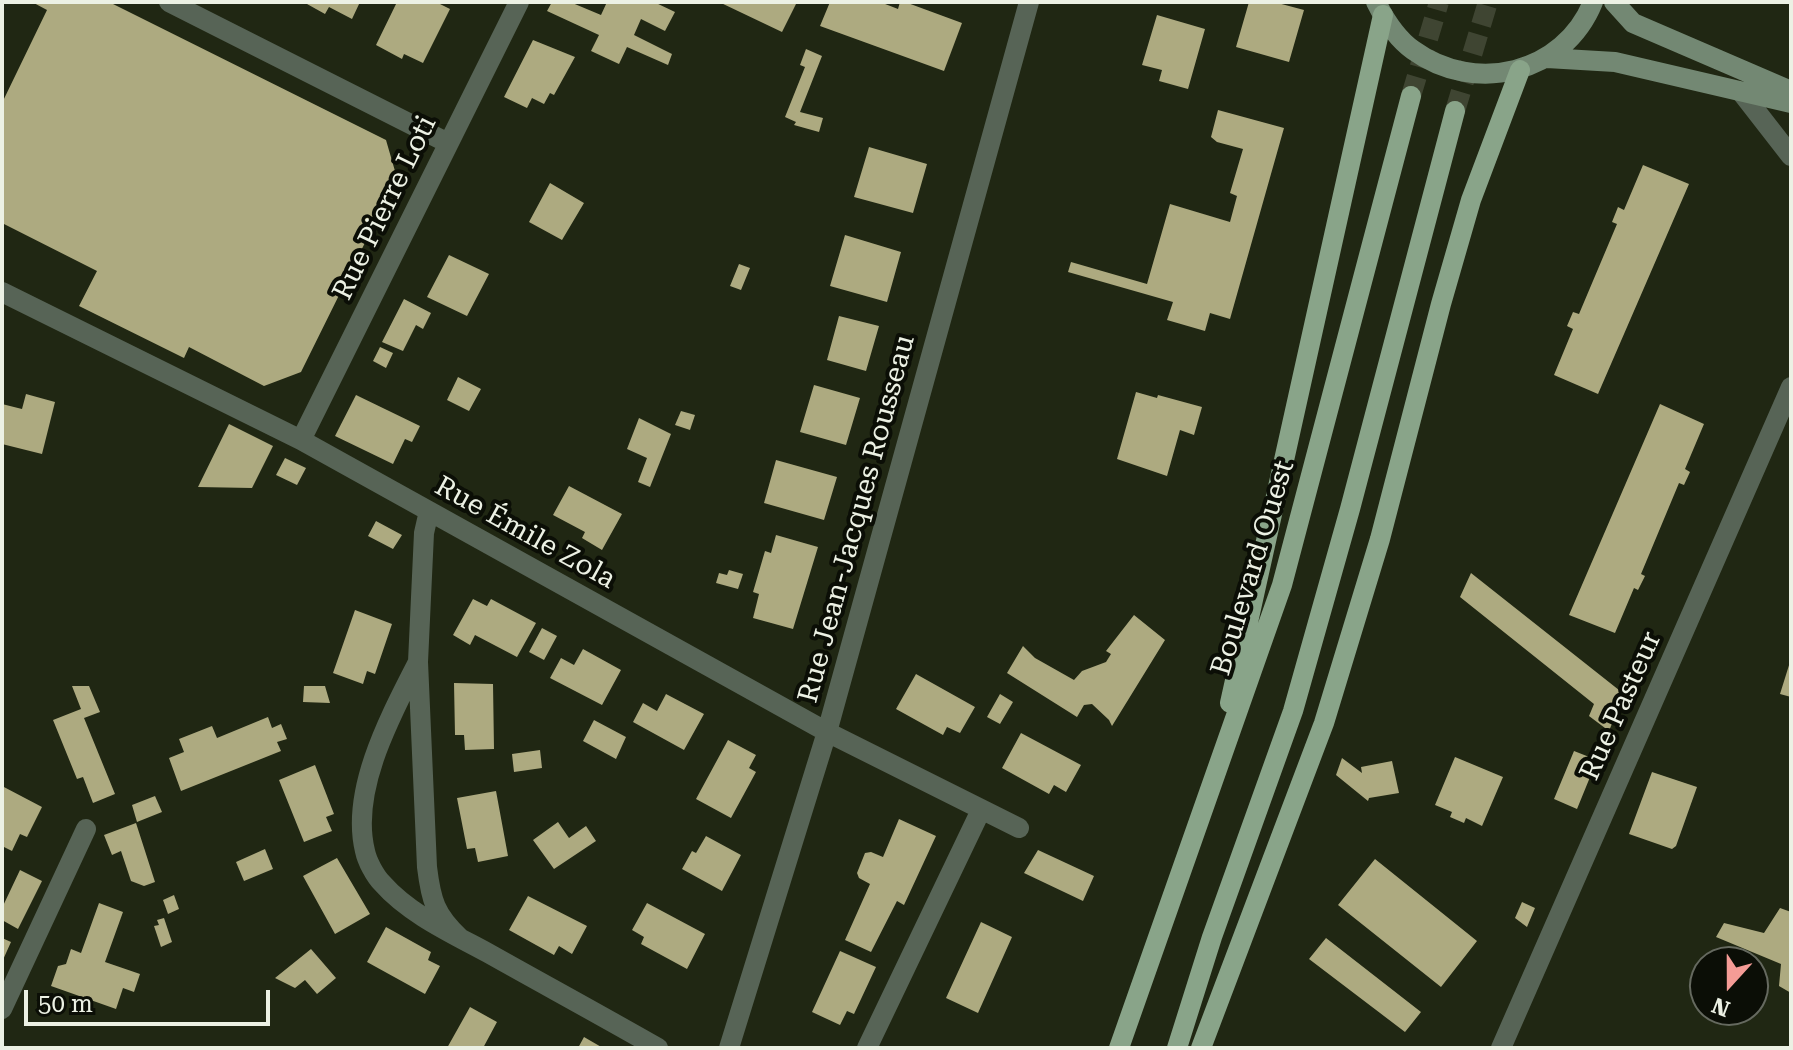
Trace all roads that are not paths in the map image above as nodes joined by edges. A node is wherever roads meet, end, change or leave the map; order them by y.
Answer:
1 (169, 2) edge
2 (519, 2) edge
3 (1029, 2) edge
4 (1593, 2) edge
5 (1614, 2) edge
6 (1380, 9) edge
7 (1547, 58) junction
8 (1520, 70) junction
9 (1791, 91) edge
10 (1742, 93) junction
11 (1411, 96) tunnel mouth
12 (1791, 103) edge
13 (1455, 111) tunnel mouth
14 (448, 143) junction
15 (1791, 156) edge
16 (2, 292) edge
17 (1791, 387) edge
18 (301, 440) junction
19 (429, 511) junction
20 (418, 662) junction
21 (827, 732) junction
22 (1212, 785) junction
23 (981, 810) junction
24 (1019, 828) dead end
25 (86, 829) dead end
26 (460, 938) junction
27 (2, 1009) edge
28 (658, 1048) edge
29 (729, 1048) edge
30 (867, 1048) edge
31 (1119, 1048) edge
32 (1177, 1048) edge
33 (1201, 1048) edge
34 (1501, 1048) edge

1 - 14 street
2 - 14 street, Rue Pierre Loti
3 - 21 street, Rue Jean-Jacques Rousseau
4 - 7 main road
5 - 9 main road
6 - 8 main road
6 - 22 main road
7 - 8 main road
7 - 10 main road
8 - 33 main road
10 - 12 main road
10 - 15 street
11 - 22 main road, Boulevard Ouest
13 - 32 main road
14 - 18 street, Rue Pierre Loti
16 - 18 street, Rue Émile Zola
17 - 34 street, Rue Pasteur
18 - 19 street, Rue Émile Zola
19 - 20 street
19 - 21 street, Rue Émile Zola
20 - 26 street
20 - 26 street
21 - 23 street, Rue Émile Zola
21 - 29 street, Rue Jean-Jacques Rousseau
22 - 31 main road, Boulevard Ouest
23 - 24 street, Rue Émile Zola
23 - 30 street
25 - 27 street
26 - 28 street

